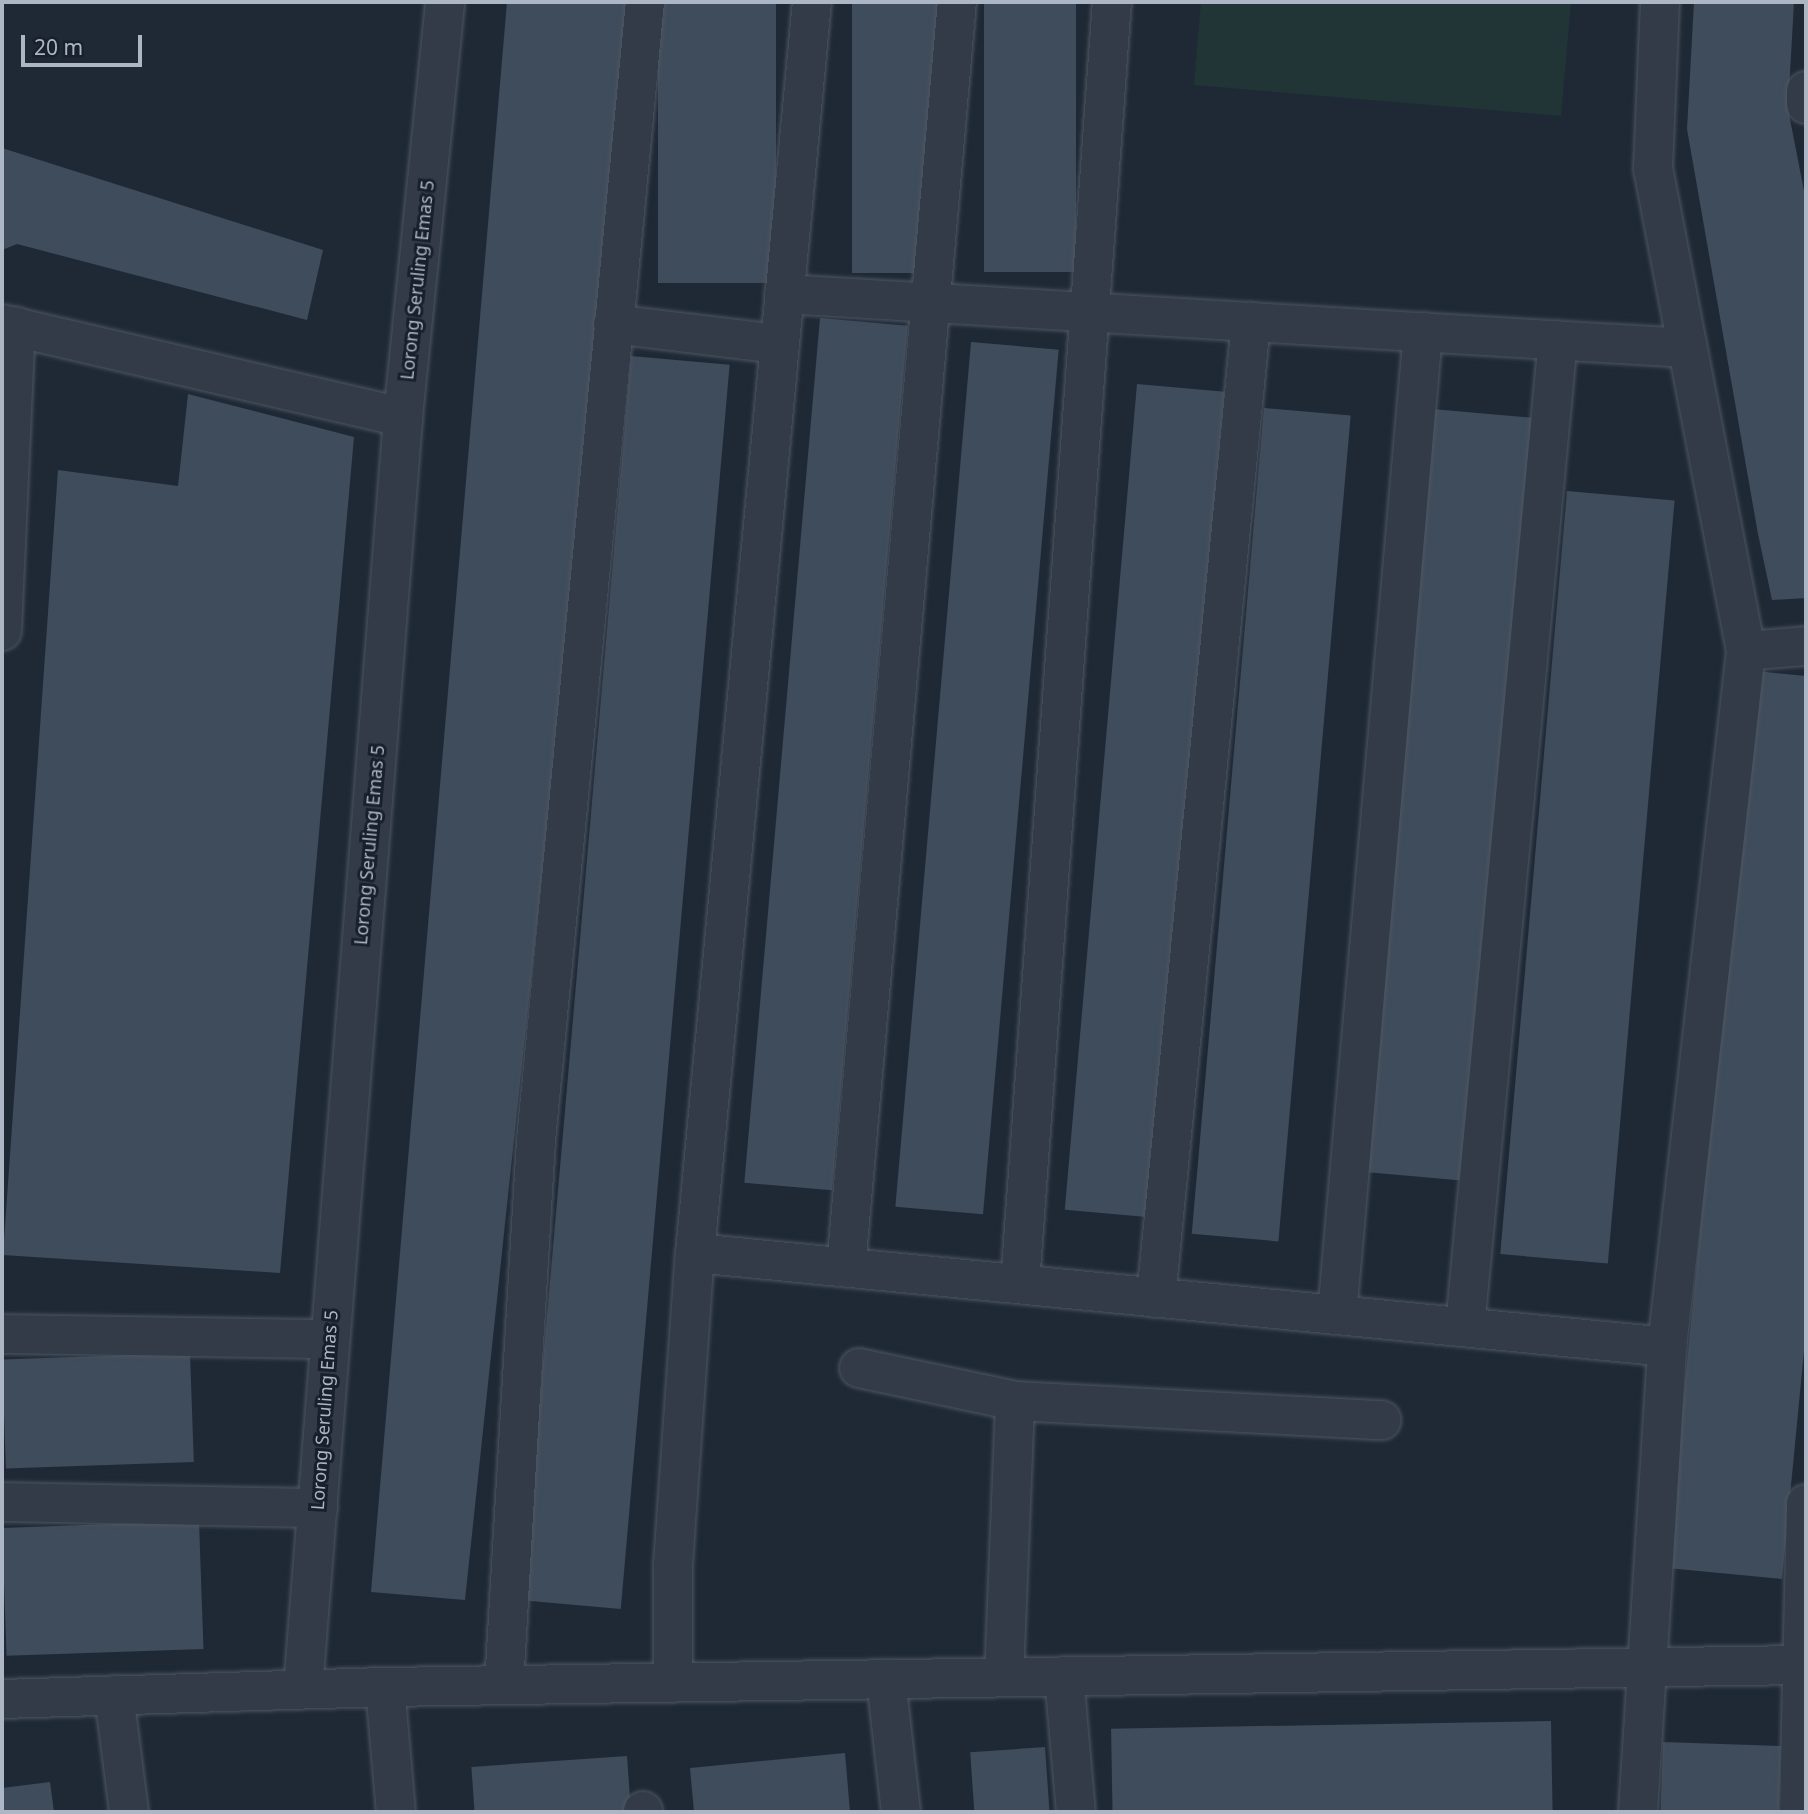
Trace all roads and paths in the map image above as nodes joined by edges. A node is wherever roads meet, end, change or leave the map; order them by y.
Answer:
1 (445, 2) edge
2 (645, 2) edge
3 (812, 2) edge
4 (957, 2) edge
5 (1112, 2) edge
6 (1660, 2) edge
7 (1806, 91) edge
8 (1806, 104) edge
9 (784, 294) junction
10 (930, 303) junction
11 (1089, 312) junction
12 (1251, 322) junction
13 (613, 324) junction
14 (9, 325) edge
15 (1423, 332) junction
16 (1558, 340) junction
17 (779, 344) junction
18 (1686, 348) junction
19 (403, 417) junction
20 (2, 631) edge
21 (1806, 646) edge
22 (1746, 651) junction
23 (695, 1252) junction
24 (846, 1267) junction
25 (1020, 1284) junction
26 (1156, 1298) junction
27 (1336, 1315) junction
28 (1465, 1327) junction
29 (2, 1334) edge
30 (328, 1339) junction
31 (1667, 1347) junction
32 (859, 1368) dead end
33 (1015, 1401) junction
34 (1382, 1420) dead end
35 (2, 1502) edge
36 (1806, 1504) edge
37 (318, 1508) junction
38 (1804, 1665) edge
39 (1645, 1667) junction
40 (1064, 1676) junction
41 (1004, 1677) junction
42 (886, 1679) junction
43 (673, 1682) junction
44 (504, 1685) junction
45 (384, 1687) junction
46 (303, 1689) junction
47 (114, 1695) junction
48 (2, 1699) edge
49 (129, 1812) edge
50 (396, 1812) edge
51 (901, 1812) edge
52 (1076, 1812) edge
53 (1638, 1812) edge
54 (1799, 1812) edge

1 - 19 street, Lorong Seruling Emas 5
2 - 13 street
3 - 9 street
4 - 10 street
5 - 11 street
6 - 18 street
7 - 8 street
9 - 10 street
9 - 17 street
10 - 11 street
10 - 24 street
11 - 12 street
11 - 25 street
12 - 15 street
12 - 26 street
13 - 17 street
13 - 44 street
14 - 19 street
14 - 20 street
15 - 16 street
15 - 27 street
16 - 18 street
16 - 28 street
17 - 23 street
18 - 22 street
19 - 30 street, Lorong Seruling Emas 5
21 - 22 street
22 - 31 street
23 - 24 street
23 - 43 street
24 - 25 street
25 - 26 street
26 - 27 street
27 - 28 street
28 - 31 street
29 - 30 street
30 - 37 street, Lorong Seruling Emas 5
31 - 39 street
32 - 33 street
33 - 34 street
33 - 41 street
35 - 37 street
36 - 38 street
37 - 46 street, Lorong Seruling Emas 5
38 - 39 street
38 - 54 street
39 - 40 street
39 - 53 street
40 - 41 street
40 - 52 street
41 - 42 street
42 - 43 street
42 - 51 street
43 - 44 street
44 - 45 street
45 - 46 street
45 - 50 street
46 - 47 street
47 - 48 street
47 - 49 street

